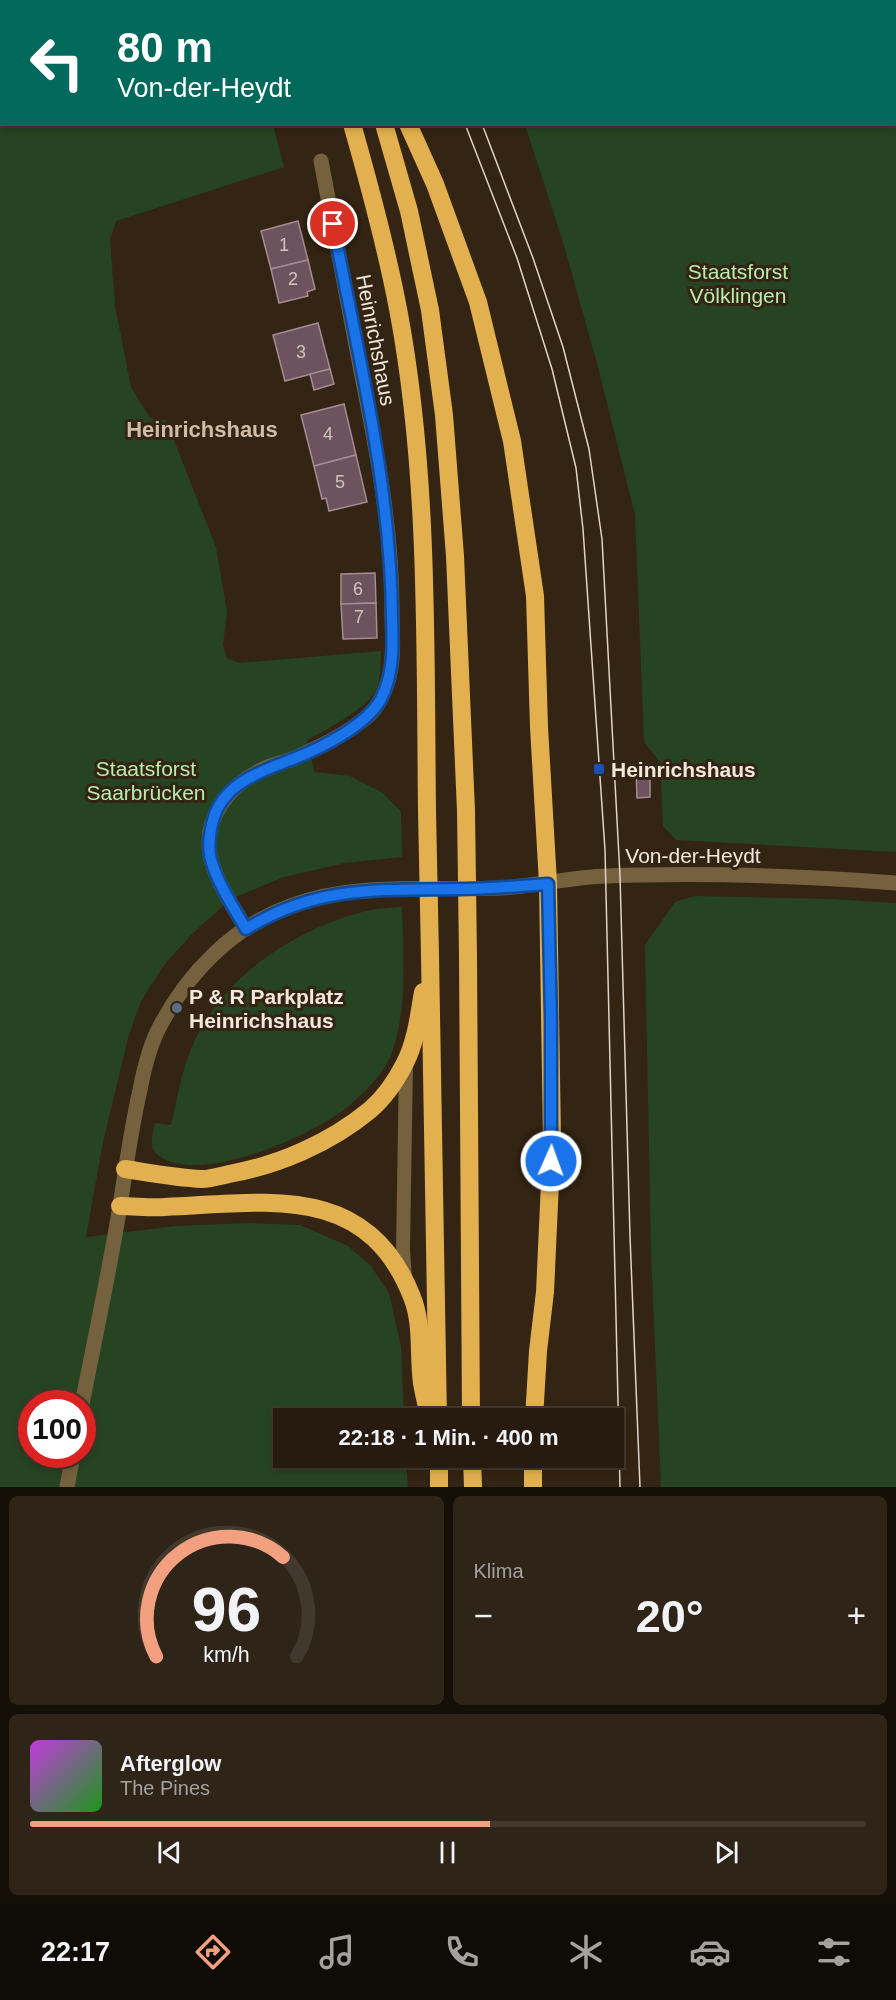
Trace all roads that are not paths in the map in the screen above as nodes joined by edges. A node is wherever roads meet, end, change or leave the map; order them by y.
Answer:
1 (353, 126) edge
2 (385, 126) edge
3 (409, 126) edge
4 (321, 161) dead end
5 (896, 883) edge
6 (548, 884) junction
7 (246, 929) junction
8 (430, 957) junction
9 (406, 1062) junction
10 (125, 1169) junction
11 (120, 1206) junction
12 (405, 1282) junction
13 (85, 1390) edge
14 (428, 1408) edge
15 (438, 1408) edge
16 (471, 1408) edge
17 (535, 1408) edge
18 (71, 1468) edge
19 (438, 1468) edge
20 (472, 1468) edge
21 (533, 1468) edge
22 (67, 1487) edge
23 (439, 1487) edge
24 (473, 1487) edge
25 (533, 1487) edge

1 - 8 highway, bridge
2 - 16 highway, bridge
3 - 6 highway
4 - 7 street, Heinrichshaus
5 - 6 street, Von-der-Heydt
6 - 7 street, Von-der-Heydt
6 - 17 highway
7 - 10 street, Von-der-Heydt
8 - 9 highway
8 - 15 highway
9 - 10 highway
9 - 12 lane
10 - 11 street, Von-der-Heydt
11 - 12 highway
11 - 13 street, Von-der-Heydt
12 - 14 highway
18 - 22 street
19 - 23 highway
20 - 24 highway
21 - 25 highway

